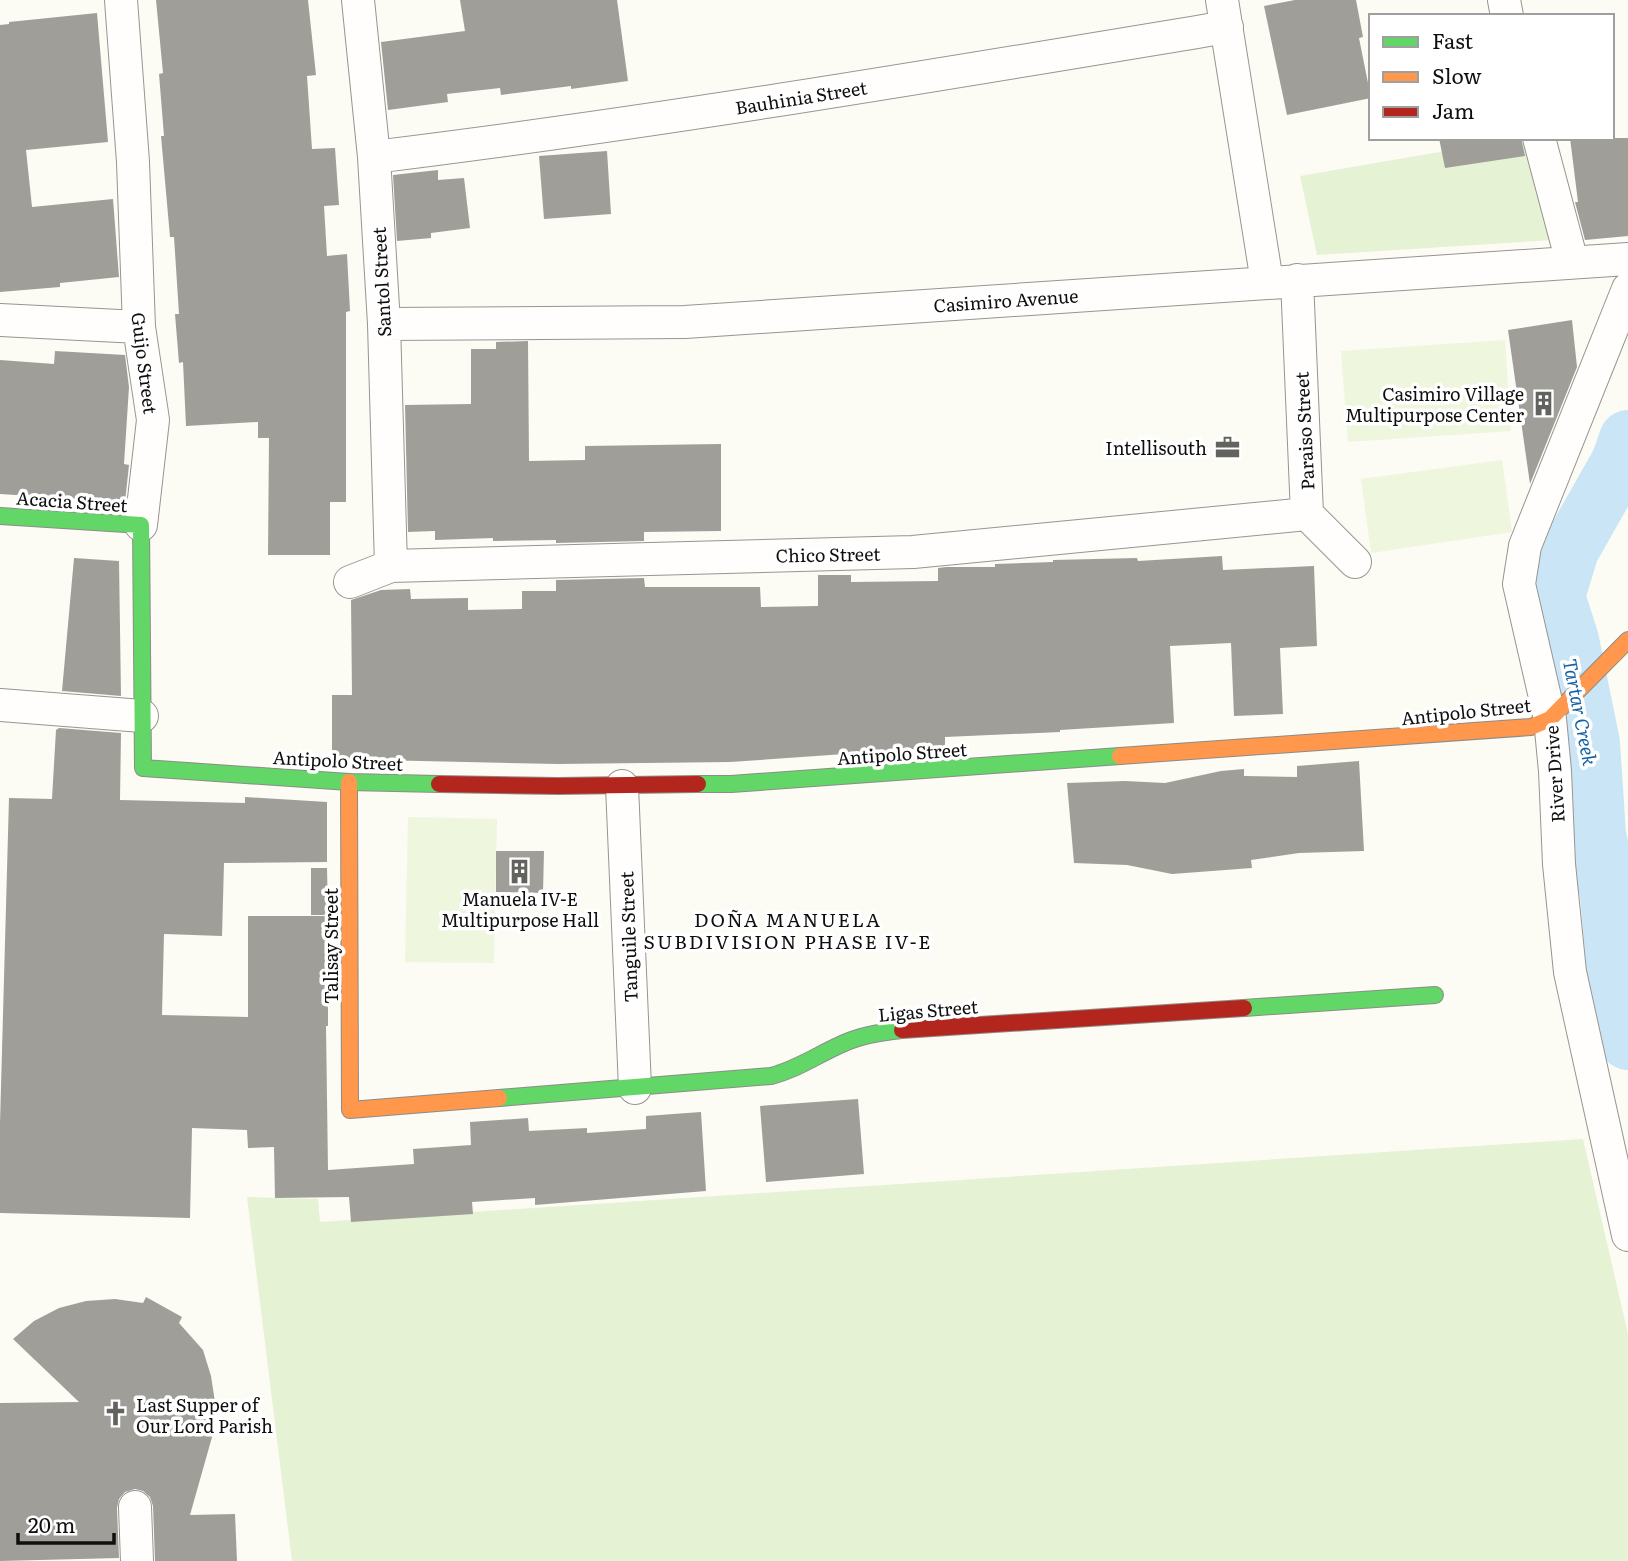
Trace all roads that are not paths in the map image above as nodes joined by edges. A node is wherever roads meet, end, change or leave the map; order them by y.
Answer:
1 (121, 0) edge
2 (358, 0) edge
3 (1224, 14) edge
4 (1540, 140) edge
5 (374, 157) junction
6 (1628, 259) edge
7 (1572, 262) junction
8 (1282, 281) junction
9 (1628, 289) edge
10 (0, 320) edge
11 (384, 324) junction
12 (139, 327) junction
13 (1307, 514) junction
14 (0, 516) edge
15 (141, 525) junction
16 (1355, 562) dead end
17 (391, 566) junction
18 (350, 582) dead end
19 (1628, 640) edge
20 (0, 705) edge
21 (1558, 710) junction
22 (142, 716) junction
23 (143, 768) joint
24 (349, 782) junction
25 (622, 786) junction
26 (1435, 995) dead end
27 (635, 1088) junction
28 (349, 1110) joint
29 (1628, 1235) edge
30 (135, 1507) dead end
31 (137, 1561) edge

1 - 12 street, Guijo Street
2 - 5 street, Santol Street
3 - 5 street, Bauhinia Street
3 - 8 street, Paraiso Street
4 - 7 street
5 - 11 street, Santol Street
6 - 7 street, Casimiro Avenue
7 - 8 street, Casimiro Avenue
8 - 11 street, Casimiro Avenue
8 - 13 street, Paraiso Street
9 - 21 street, River Drive
10 - 12 street
11 - 17 street, Santol Street
12 - 15 street, Guijo Street
13 - 16 street, Paraiso Street
13 - 17 street, Chico Street
14 - 15 street, Acacia Street
15 - 22 street, Guijo Street
17 - 18 street, Chico Street
19 - 21 street
20 - 22 street
21 - 25 street, Antipolo Street
21 - 29 street, River Drive
22 - 23 street, Guijo Street
23 - 24 street, Antipolo Street
24 - 25 street, Antipolo Street
24 - 28 street, Talisay Street
25 - 27 street, Tanguile Street
26 - 27 street, Ligas Street
27 - 28 street, Ligas Street
30 - 31 street

